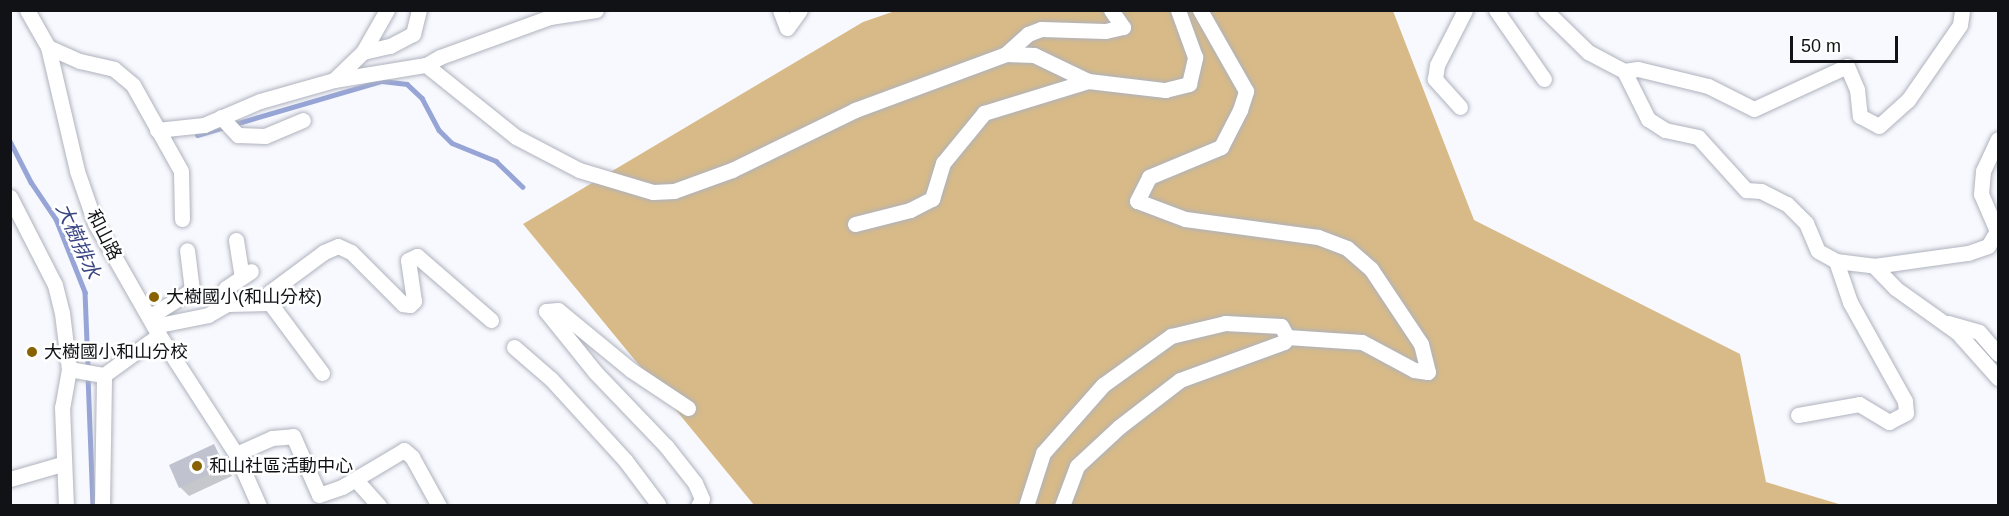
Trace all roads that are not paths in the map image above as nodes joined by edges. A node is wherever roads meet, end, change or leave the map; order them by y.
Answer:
1 (27, 10) edge
2 (387, 10) edge
3 (419, 10) edge
4 (596, 10) edge
5 (780, 10) edge
6 (800, 10) edge
7 (1111, 10) edge
8 (1178, 10) edge
9 (1200, 10) edge
10 (1465, 10) edge
11 (1496, 10) edge
12 (1545, 10) edge
13 (1962, 10) edge
14 (48, 47) junction
15 (363, 52) junction
16 (1006, 54) junction
17 (426, 65) junction
18 (1624, 71) junction
19 (1544, 79) dead end
20 (334, 80) junction
21 (1088, 81) junction
22 (1460, 107) dead end
23 (221, 117) junction
24 (303, 120) dead end
25 (157, 130) junction
26 (1998, 139) edge
27 (10, 197) edge
28 (182, 219) dead end
29 (855, 224) dead end
30 (236, 240) dead end
31 (187, 250) dead end
32 (1836, 261) junction
33 (1874, 266) junction
34 (192, 290) junction
35 (270, 303) junction
36 (227, 304) junction
37 (193, 318) junction
38 (1934, 319) junction
39 (491, 320) dead end
40 (154, 326) junction
41 (1287, 337) junction
42 (514, 346) dead end
43 (1998, 354) edge
44 (69, 369) junction
45 (322, 373) dead end
46 (104, 375) junction
47 (1998, 378) edge
48 (688, 408) dead end
49 (1798, 416) dead end
50 (236, 454) junction
51 (62, 464) junction
52 (10, 479) edge
53 (355, 479) junction
54 (658, 505) edge
55 (66, 506) edge
56 (102, 506) edge
57 (259, 506) edge
58 (379, 506) edge
59 (440, 506) edge
60 (698, 506) edge
61 (1026, 506) edge
62 (1062, 506) edge

1 - 14 street, 和山路
2 - 15 street
3 - 15 street
4 - 17 street
5 - 6 street
7 - 16 street
8 - 21 street
9 - 41 street
10 - 22 street
11 - 19 street
12 - 18 street
13 - 18 street
14 - 25 street
14 - 40 street, 和山路
15 - 20 street
16 - 17 street
16 - 21 street
17 - 20 street
18 - 32 street
20 - 23 street
21 - 29 street
23 - 24 street
23 - 25 street
25 - 28 street
26 - 33 street
27 - 44 street
30 - 36 street
31 - 34 street
32 - 33 street
32 - 49 street
33 - 38 street
34 - 37 street
34 - 40 street
35 - 36 street
35 - 39 street
35 - 45 street
36 - 37 street
37 - 40 street
38 - 43 street
38 - 47 street
40 - 46 street
40 - 50 street, 和山路
41 - 61 street
41 - 62 street
42 - 54 street
44 - 46 street
44 - 51 street
46 - 56 street
48 - 60 street
50 - 53 street
50 - 57 street, 和山路
51 - 52 street
51 - 55 street
53 - 58 street
53 - 59 street

